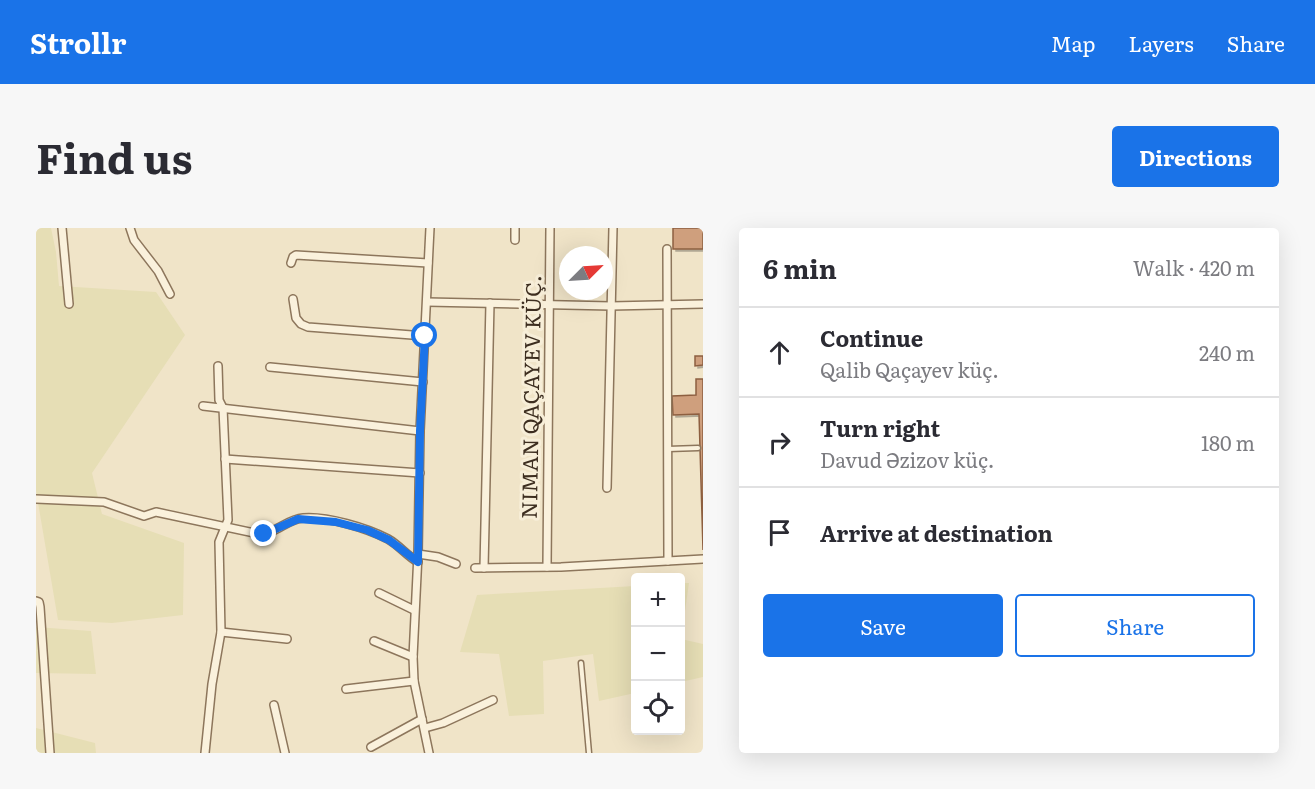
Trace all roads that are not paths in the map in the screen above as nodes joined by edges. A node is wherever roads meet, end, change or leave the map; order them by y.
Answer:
1 (62, 228) edge
2 (130, 228) edge
3 (430, 228) edge
4 (514, 228) edge
5 (550, 228) edge
6 (613, 228) edge
7 (515, 240) dead end
8 (667, 249) dead end
9 (291, 263) dead end
10 (428, 263) junction
11 (170, 294) dead end
12 (293, 298) dead end
13 (427, 302) junction
14 (490, 303) junction
15 (69, 304) dead end
16 (550, 304) junction
17 (703, 304) edge
18 (610, 306) junction
19 (667, 306) junction
20 (425, 336) junction
21 (218, 366) dead end
22 (270, 367) dead end
23 (423, 382) junction
24 (203, 406) dead end
25 (223, 408) junction
26 (420, 431) junction
27 (698, 448) dead end
28 (668, 449) junction
29 (225, 459) junction
30 (420, 474) junction
31 (607, 488) dead end
32 (36, 499) edge
33 (226, 528) junction
34 (418, 558) junction
35 (703, 560) edge
36 (668, 561) junction
37 (456, 564) dead end
38 (547, 567) junction
39 (475, 568) dead end
40 (484, 568) junction
41 (379, 593) dead end
42 (36, 602) edge
43 (414, 610) junction
44 (221, 633) junction
45 (288, 639) dead end
46 (374, 641) dead end
47 (413, 657) junction
48 (581, 663) dead end
49 (414, 681) junction
50 (346, 689) dead end
51 (493, 700) dead end
52 (273, 705) dead end
53 (422, 719) junction
54 (425, 728) junction
55 (371, 747) dead end
56 (50, 753) edge
57 (205, 753) edge
58 (285, 753) edge
59 (429, 753) edge
60 (589, 753) edge

1 - 15 street
2 - 11 street
3 - 10 street
4 - 7 street
5 - 16 street, NIMAN QAÇAYEV KÜÇ.
6 - 18 street
8 - 19 street
9 - 10 street
10 - 13 street
12 - 20 street
13 - 14 street
13 - 20 street
14 - 16 street
14 - 40 street
16 - 18 street
16 - 38 street, NIMAN QAÇAYEV KÜÇ.
17 - 19 street
18 - 19 street
18 - 31 street
19 - 28 street
20 - 23 street
21 - 25 street
22 - 23 street
23 - 26 street
24 - 25 street
25 - 26 street
25 - 29 street
26 - 30 street
27 - 28 lane
28 - 36 street
29 - 30 street
29 - 33 street
30 - 34 street
32 - 33 street
33 - 34 street
33 - 44 street
34 - 37 street
34 - 43 street
35 - 36 street
36 - 38 street
38 - 40 street
39 - 40 street
41 - 43 street
42 - 56 street
43 - 47 street
44 - 45 street
44 - 57 street
46 - 47 street
47 - 49 street
48 - 60 lane
49 - 50 street
49 - 53 street
51 - 54 street
52 - 58 street
53 - 54 street
53 - 55 street
54 - 59 street

